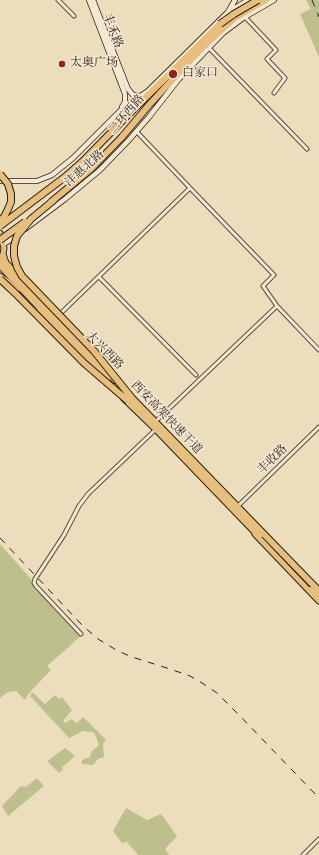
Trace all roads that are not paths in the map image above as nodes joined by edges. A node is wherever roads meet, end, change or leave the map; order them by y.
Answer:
1 (58, 0) edge
2 (89, 0) edge
3 (93, 0) edge
4 (236, 0) edge
5 (248, 0) edge
6 (258, 0) edge
7 (266, 0) edge
8 (274, 0) edge
9 (243, 3) junction
10 (227, 13) junction
11 (74, 16) dead end
12 (245, 17) junction
13 (209, 48) junction
14 (194, 63) junction
15 (169, 83) junction
16 (148, 91) joint
17 (274, 93) dead end
18 (142, 98) junction
19 (119, 112) junction
20 (136, 131) junction
21 (307, 149) dead end
22 (0, 174) edge
23 (0, 181) edge
24 (190, 188) junction
25 (54, 200) junction
26 (0, 221) edge
27 (0, 226) edge
28 (0, 233) edge
29 (2, 242) edge
30 (0, 252) edge
31 (0, 258) edge
32 (0, 265) edge
33 (0, 276) edge
34 (99, 276) junction
35 (0, 279) edge
36 (276, 306) junction
37 (57, 317) junction
38 (319, 350) edge
39 (196, 375) dead end
40 (129, 399) junction
41 (157, 420) junction
42 (319, 427) edge
43 (154, 430) junction
44 (239, 505) junction
45 (319, 587) edge
46 (319, 591) edge
47 (319, 597) edge
48 (319, 600) edge
49 (81, 634) dead end
50 (319, 839) edge
51 (303, 855) edge

1 - 11 street
2 - 19 main road, 丰禾路
3 - 18 main road, 丰禾路
4 - 9 main road
4 - 10 main road
5 - 9 main road
6 - 18 highway, 二环西路, bridge
7 - 15 highway, 二环西路
8 - 12 main road, 沣惠北路
9 - 10 main road
10 - 16 main road
12 - 13 main road, 沣惠北路
12 - 17 street
13 - 14 main road, 沣惠北路
13 - 21 street
14 - 15 highway
14 - 20 main road, 沣惠北路
15 - 25 highway, 二环西路, bridge
16 - 18 highway
18 - 19 main road, 沣惠北路
18 - 27 highway, 二环西路, bridge
19 - 23 main road, 沣惠北路
20 - 24 street
20 - 29 main road, 沣惠北路
22 - 26 highway, bridge
24 - 34 street
24 - 36 street
25 - 29 highway, 二环西路, bridge
25 - 40 highway, bridge
28 - 29 main road, 大兴西路
29 - 30 main road
29 - 37 main road, 大兴西路
31 - 40 highway, 西安高架快速干道, bridge
32 - 40 highway, 西安高架快速干道, bridge
33 - 43 main road, 大兴西路
34 - 37 street
34 - 39 street
35 - 40 highway, bridge
36 - 38 street
36 - 41 street
37 - 41 main road, 大兴西路
40 - 46 highway, 西安高架快速干道
40 - 47 highway, 西安高架快速干道
41 - 44 main road, 大兴西路
42 - 44 street, 丰收路
43 - 48 main road, 大兴西路
43 - 49 street
44 - 45 main road, 大兴西路
50 - 51 street

